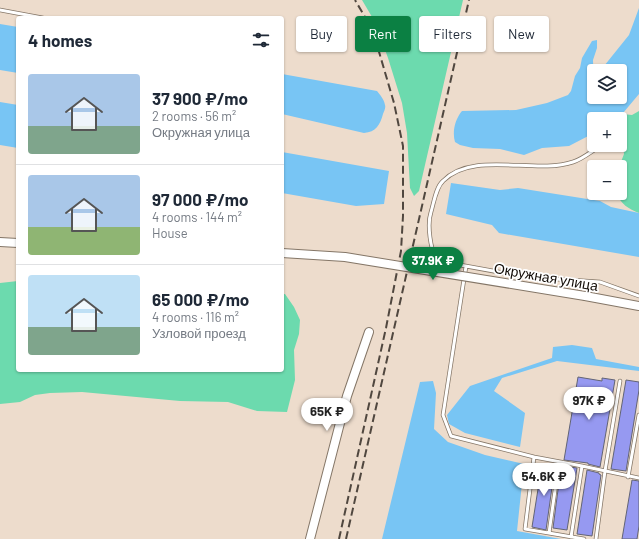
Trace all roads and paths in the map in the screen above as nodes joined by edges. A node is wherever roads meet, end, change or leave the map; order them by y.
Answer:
1 (0, 10) edge
2 (32, 16) edge
3 (590, 152) edge
4 (0, 242) edge
5 (16, 243) edge
6 (284, 253) edge
7 (466, 266) junction
8 (639, 296) edge
9 (639, 306) edge
10 (369, 332) dead end
11 (620, 381) dead end
12 (639, 415) edge
13 (534, 457) junction
14 (559, 462) junction
15 (582, 466) junction
16 (605, 471) junction
17 (628, 476) junction
18 (639, 478) edge
19 (549, 533) junction
20 (571, 537) junction
21 (310, 539) edge
22 (584, 539) edge
23 (596, 539) edge

1 - 2 lane
3 - 7 lane
4 - 5 main road
6 - 9 main road, Окружная улица, bridge
7 - 8 lane
7 - 13 lane
10 - 21 main road
11 - 16 lane
12 - 17 lane
13 - 14 lane
13 - 19 lane
14 - 15 lane
14 - 19 lane
15 - 16 lane
15 - 20 lane
16 - 17 lane
16 - 23 lane
17 - 18 lane
19 - 20 lane
20 - 22 lane

